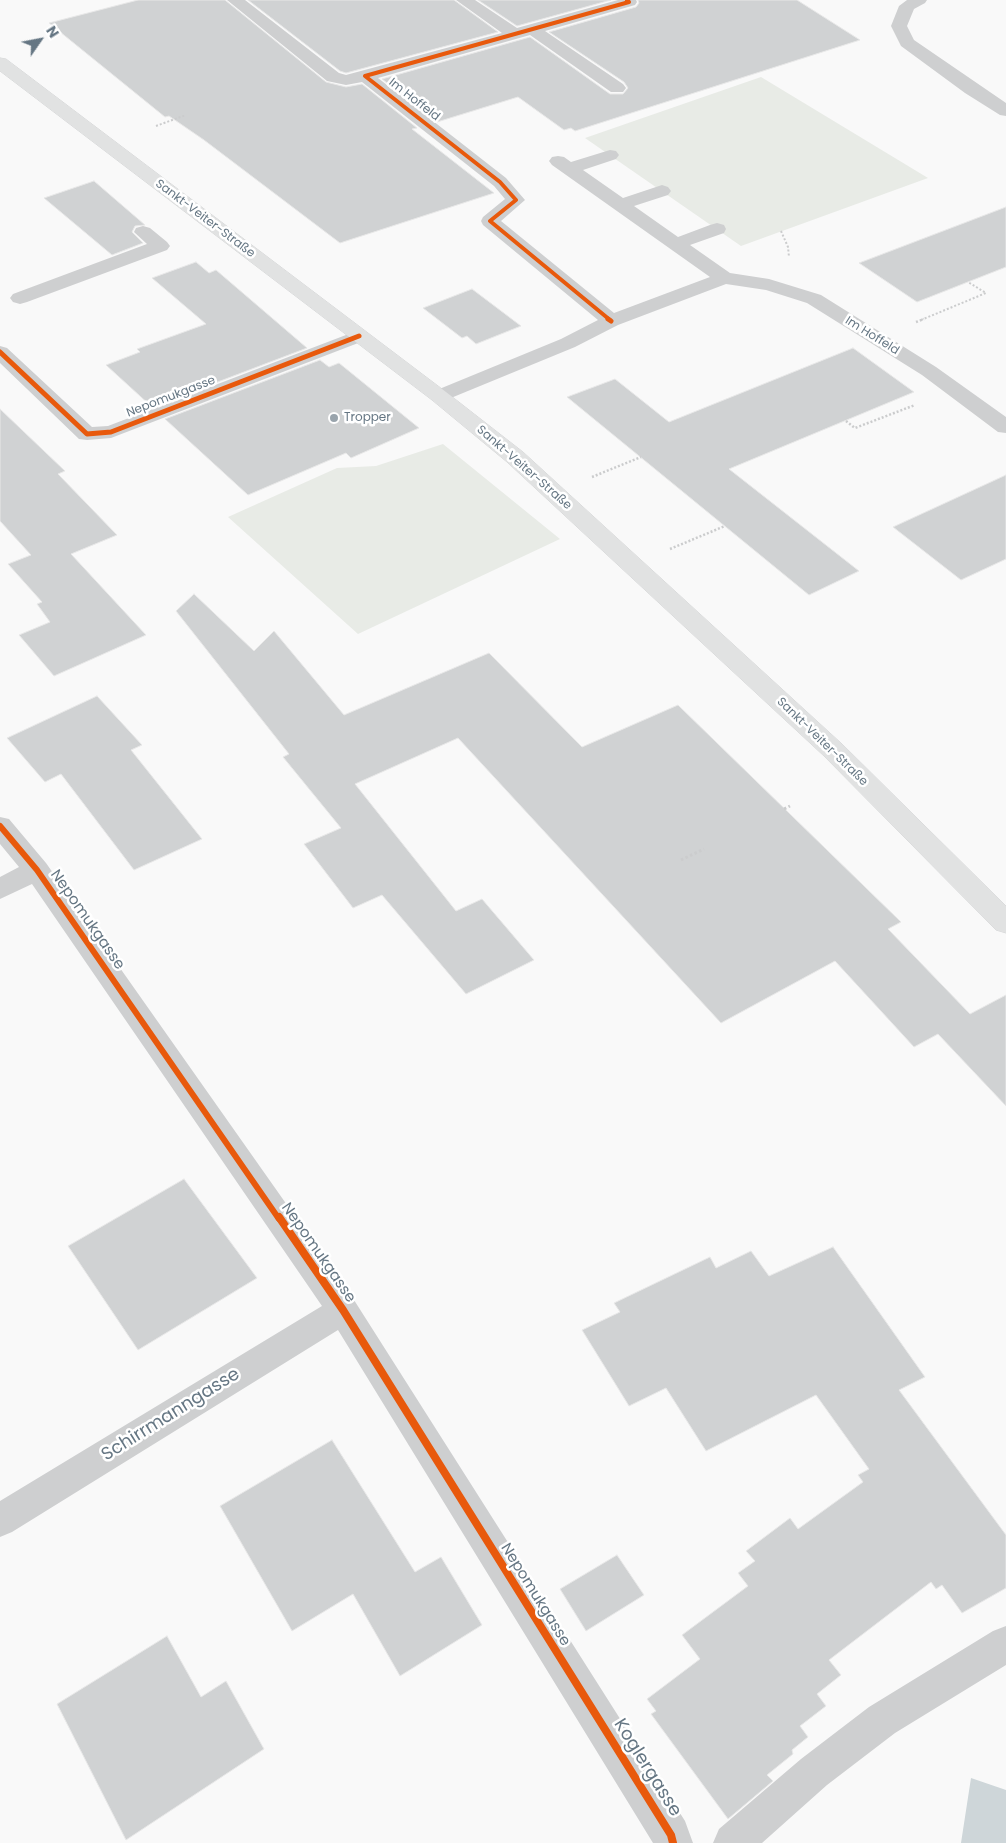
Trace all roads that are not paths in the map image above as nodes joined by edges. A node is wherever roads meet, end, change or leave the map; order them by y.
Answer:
1 (235, 0) edge
2 (464, 0) edge
3 (627, 0) edge
4 (919, 0) edge
5 (531, 28) junction
6 (513, 33) junction
7 (0, 63) edge
8 (365, 76) junction
9 (617, 88) dead end
10 (1006, 110) edge
11 (610, 155) dead end
12 (662, 191) dead end
13 (620, 205) junction
14 (717, 229) dead end
15 (143, 232) dead end
16 (676, 244) junction
17 (724, 278) junction
18 (20, 298) dead end
19 (611, 321) junction
20 (359, 336) junction
21 (3, 360) edge
22 (439, 396) junction
23 (1006, 427) edge
24 (0, 826) edge
25 (36, 870) junction
26 (0, 889) edge
27 (1006, 923) edge
28 (343, 1310) junction
29 (0, 1520) edge
30 (1006, 1644) edge
31 (592, 1709) joint
32 (673, 1843) edge
33 (733, 1843) edge

1 - 8 street, Im Hoffeld
2 - 6 street
3 - 5 street, Im Hoffeld
4 - 10 street
5 - 6 street, Im Hoffeld
5 - 9 street
6 - 8 street, Im Hoffeld
7 - 20 main road, Sankt-Veiter-Straße
8 - 19 street, Im Hoffeld
11 - 13 street, Im Hoffeld
12 - 13 street
13 - 16 street, Im Hoffeld
14 - 16 street
15 - 18 street
16 - 17 street, Im Hoffeld
17 - 19 street, Im Hoffeld
17 - 23 street, Im Hoffeld
19 - 22 street, Im Hoffeld
20 - 21 street, Nepomukgasse
20 - 22 main road, Sankt-Veiter-Straße
22 - 27 main road, Sankt-Veiter-Straße
24 - 25 street, Nepomukgasse
25 - 26 street, Nepomukgasse
25 - 28 street, Nepomukgasse
28 - 29 street, Schirrmanngasse
28 - 31 street, Nepomukgasse
30 - 33 street
31 - 32 street, Koglergasse

